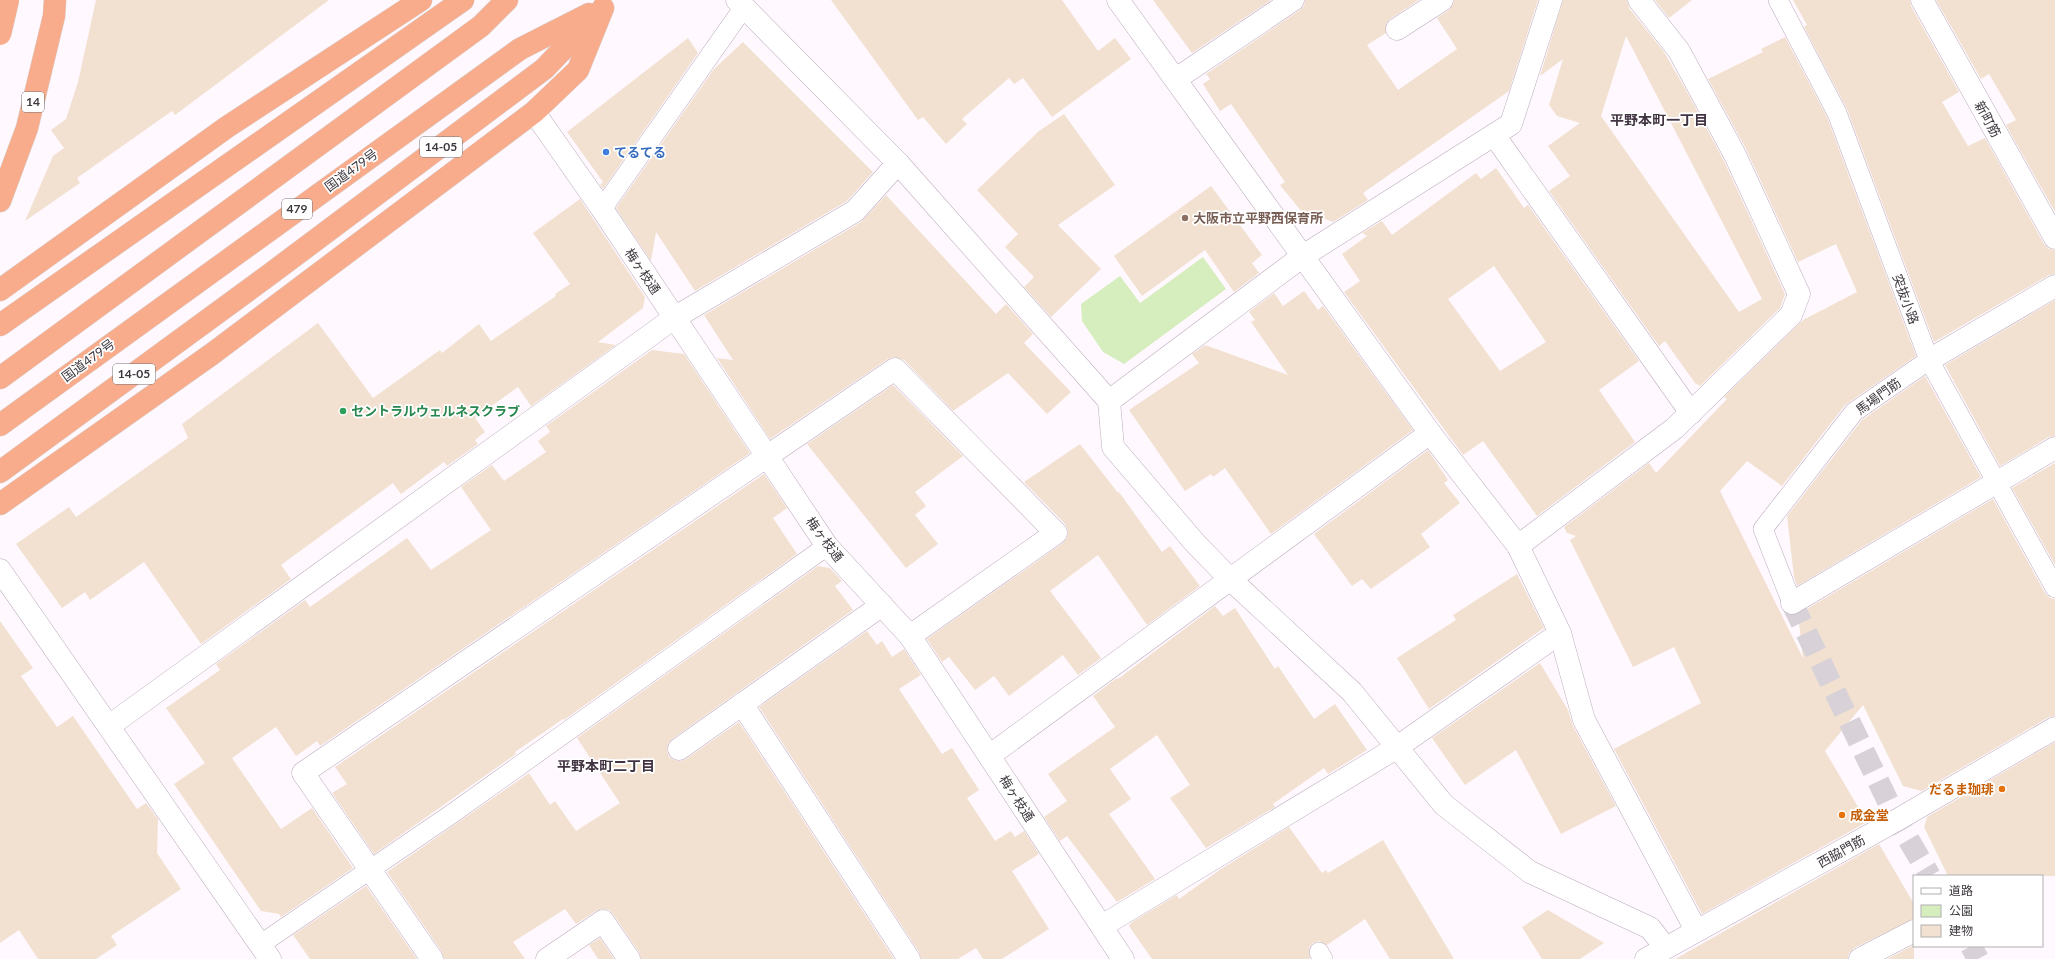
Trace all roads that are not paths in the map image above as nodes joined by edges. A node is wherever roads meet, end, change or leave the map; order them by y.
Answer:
1 (8, 0) edge
2 (16, 0) edge
3 (55, 0) edge
4 (421, 0) edge
5 (463, 0) edge
6 (507, 0) edge
7 (1118, 0) edge
8 (1293, 0) edge
9 (1442, 0) edge
10 (1551, 0) edge
11 (1639, 0) edge
12 (1778, 0) edge
13 (1922, 0) edge
14 (740, 3) edge
15 (608, 4) edge
16 (0, 11) edge
17 (1397, 29) dead end
18 (0, 34) edge
19 (1176, 79) junction
20 (534, 112) junction
21 (1494, 135) junction
22 (898, 163) junction
23 (0, 200) edge
24 (602, 209) junction
25 (2055, 238) edge
26 (1303, 256) junction
27 (2055, 286) edge
28 (0, 290) edge
29 (674, 318) junction
30 (0, 325) edge
31 (1929, 360) junction
32 (0, 378) edge
33 (1109, 401) junction
34 (1691, 413) junction
35 (0, 424) edge
36 (1430, 433) junction
37 (2055, 448) edge
38 (768, 457) junction
39 (0, 472) edge
40 (1996, 482) junction
41 (0, 504) edge
42 (828, 546) junction
43 (1518, 546) junction
44 (0, 570) edge
45 (1231, 580) junction
46 (2055, 588) edge
47 (1792, 604) joint
48 (882, 605) junction
49 (1560, 633) junction
50 (910, 636) junction
51 (742, 704) junction
52 (109, 726) junction
53 (2055, 728) edge
54 (1396, 748) junction
55 (679, 749) dead end
56 (989, 756) junction
57 (371, 869) junction
58 (1102, 926) junction
59 (1696, 930) junction
60 (1913, 932) edge
61 (1665, 947) junction
62 (266, 952) edge
63 (432, 959) edge
64 (547, 959) edge
65 (629, 959) edge
66 (909, 959) edge
67 (1123, 959) edge
68 (1646, 959) edge
69 (1860, 959) edge

1 - 18 highway, bridge
2 - 16 street
3 - 23 highway, 14
4 - 28 highway
5 - 30 highway
6 - 32 highway
7 - 19 street
8 - 19 street
9 - 17 street
10 - 21 street
11 - 34 street
12 - 31 lane, 突抜小路
13 - 25 street, 新町筋
14 - 22 street
14 - 24 lane
15 - 20 highway
15 - 35 highway, 国道479号 / 479
15 - 39 highway, 14-05
19 - 26 street
20 - 24 street, 梅ヶ枝通
20 - 41 highway
21 - 26 street
21 - 34 street
22 - 29 street
22 - 33 street
24 - 29 street, 梅ヶ枝通
26 - 33 street
26 - 36 street
27 - 31 street, 馬場門筋
29 - 38 street, 梅ヶ枝通
29 - 52 street
31 - 40 lane, 突抜小路
31 - 47 lane, 馬場門筋
33 - 45 street
34 - 43 street
36 - 43 street
36 - 45 street
37 - 40 street
38 - 42 street, 梅ヶ枝通
38 - 50 street
38 - 57 street
40 - 46 lane, 突抜小路
40 - 47 street
42 - 48 street, 梅ヶ枝通
42 - 57 lane
43 - 49 street
44 - 52 street
45 - 54 street
45 - 56 street
48 - 50 street, 梅ヶ枝通
48 - 51 street
49 - 54 street
49 - 59 street
50 - 56 street, 梅ヶ枝通
51 - 55 street
51 - 66 street
52 - 62 street
53 - 59 street, 西脇門筋
54 - 58 street
54 - 61 street
56 - 58 street, 梅ヶ枝通
57 - 62 lane
57 - 63 street
58 - 67 street, 梅ヶ枝通
59 - 61 street, 西脇門筋
60 - 69 street
61 - 68 street, 西脇門筋
64 - 65 street

